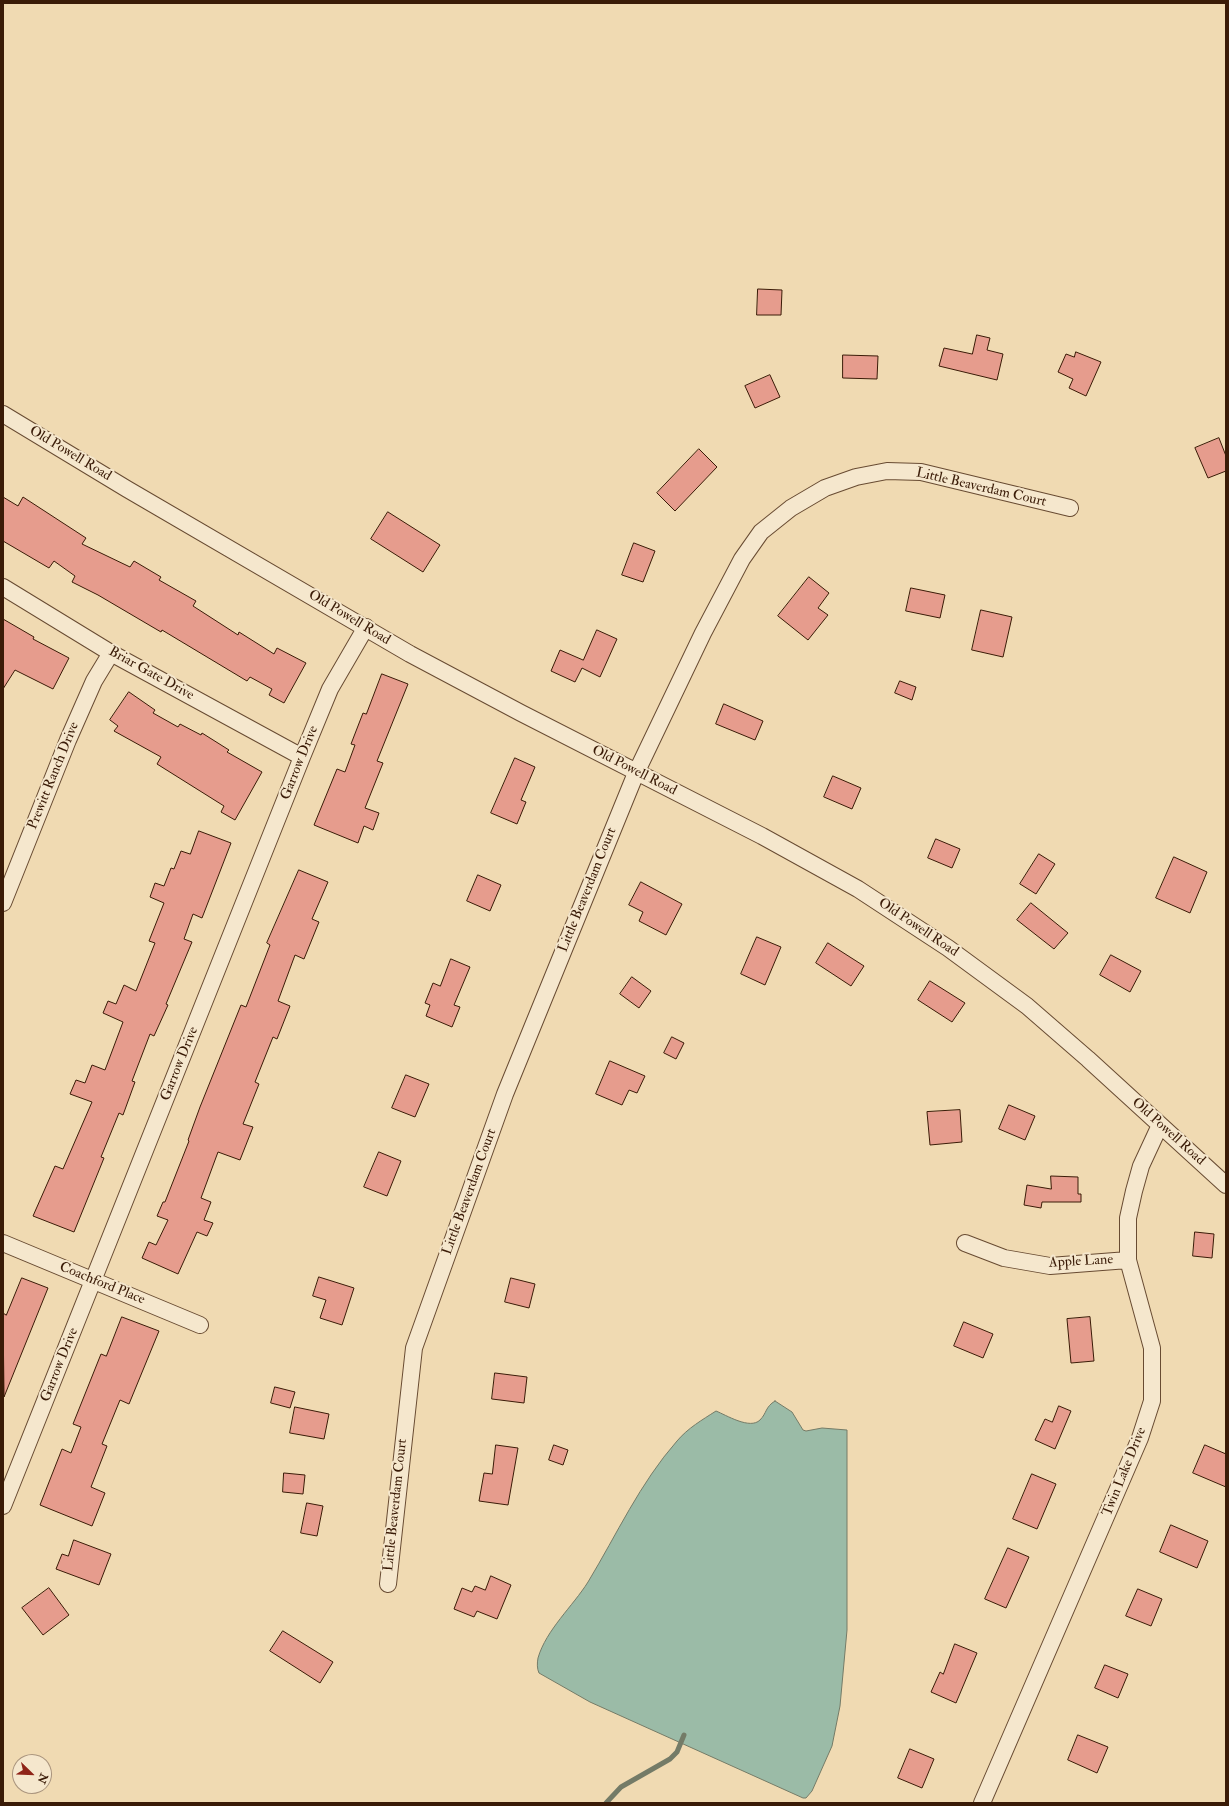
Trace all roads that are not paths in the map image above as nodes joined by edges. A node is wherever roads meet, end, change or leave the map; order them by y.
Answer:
1 (3, 414) edge
2 (1070, 508) dead end
3 (3, 587) edge
4 (366, 627) junction
5 (111, 653) junction
6 (302, 757) junction
7 (636, 773) junction
8 (3, 903) edge
9 (1160, 1125) junction
10 (1226, 1185) edge
11 (3, 1243) edge
12 (965, 1243) dead end
13 (1128, 1260) junction
14 (94, 1281) junction
15 (200, 1325) dead end
16 (3, 1506) edge
17 (388, 1584) dead end
18 (982, 1803) edge

1 - 4 street, Old Powell Road
2 - 7 street, Little Beaverdam Court
3 - 5 street, Briar Gate Drive
4 - 6 street, Garrow Drive
4 - 7 street, Old Powell Road
5 - 6 street, Briar Gate Drive
5 - 8 street, Prewitt Ranch Drive
6 - 14 street, Garrow Drive
7 - 9 street, Old Powell Road
7 - 17 street, Little Beaverdam Court
9 - 10 street, Old Powell Road
9 - 13 street, Twin Lake Drive
11 - 14 street, Coachford Place
12 - 13 street, Apple Lane
13 - 18 street, Twin Lake Drive
14 - 15 street, Coachford Place
14 - 16 street, Garrow Drive

